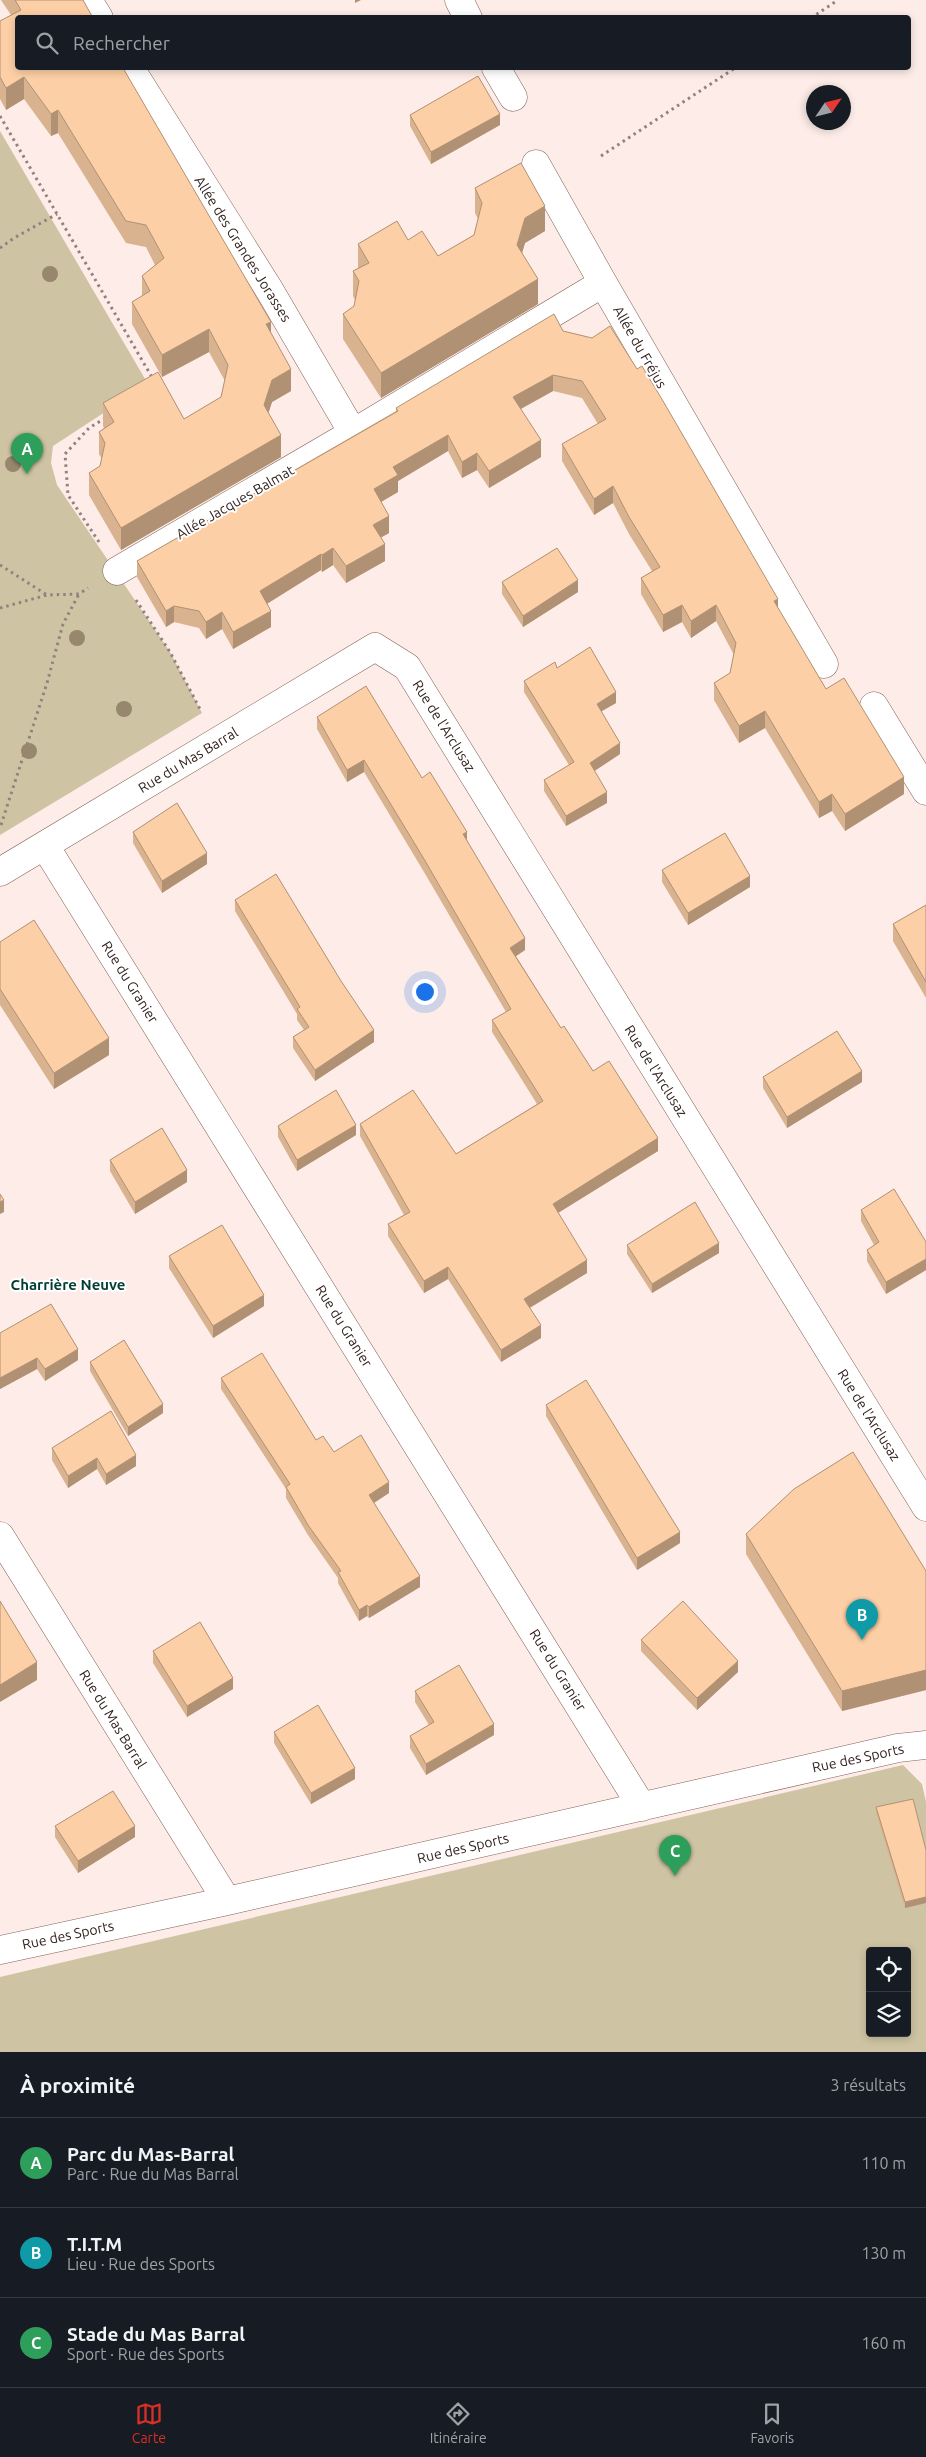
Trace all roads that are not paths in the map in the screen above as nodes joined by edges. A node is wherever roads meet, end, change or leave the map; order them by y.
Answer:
1 (88, 0) edge
2 (459, 0) edge
3 (97, 15) edge
4 (466, 15) edge
5 (131, 70) edge
6 (497, 70) edge
7 (513, 97) dead end
8 (536, 164) dead end
9 (603, 283) junction
10 (353, 433) junction
11 (117, 572) road end
12 (374, 647) joint
13 (824, 664) dead end
14 (874, 706) dead end
15 (926, 791) edge
16 (45, 846) junction
17 (0, 872) edge
18 (926, 1507) edge
19 (0, 1536) edge
20 (926, 1746) edge
21 (642, 1807) junction
22 (227, 1901) junction
23 (0, 1950) edge

1 - 3 street
2 - 4 street
5 - 10 street, Allée des Grandes Jorasses
6 - 7 street
8 - 9 street, Allée du Fréjus
9 - 10 street
9 - 13 street, Allée du Fréjus
10 - 11 street, Allée Jacques Balmat
12 - 16 street, Rue du Mas Barral
12 - 18 street, Rue de l'Arclusaz
14 - 15 street
16 - 17 street, Rue du Mas Barral
16 - 21 street, Rue du Granier
19 - 22 street, Rue du Mas Barral
20 - 21 street, Rue des Sports
21 - 22 street, Rue des Sports
22 - 23 street, Rue des Sports

